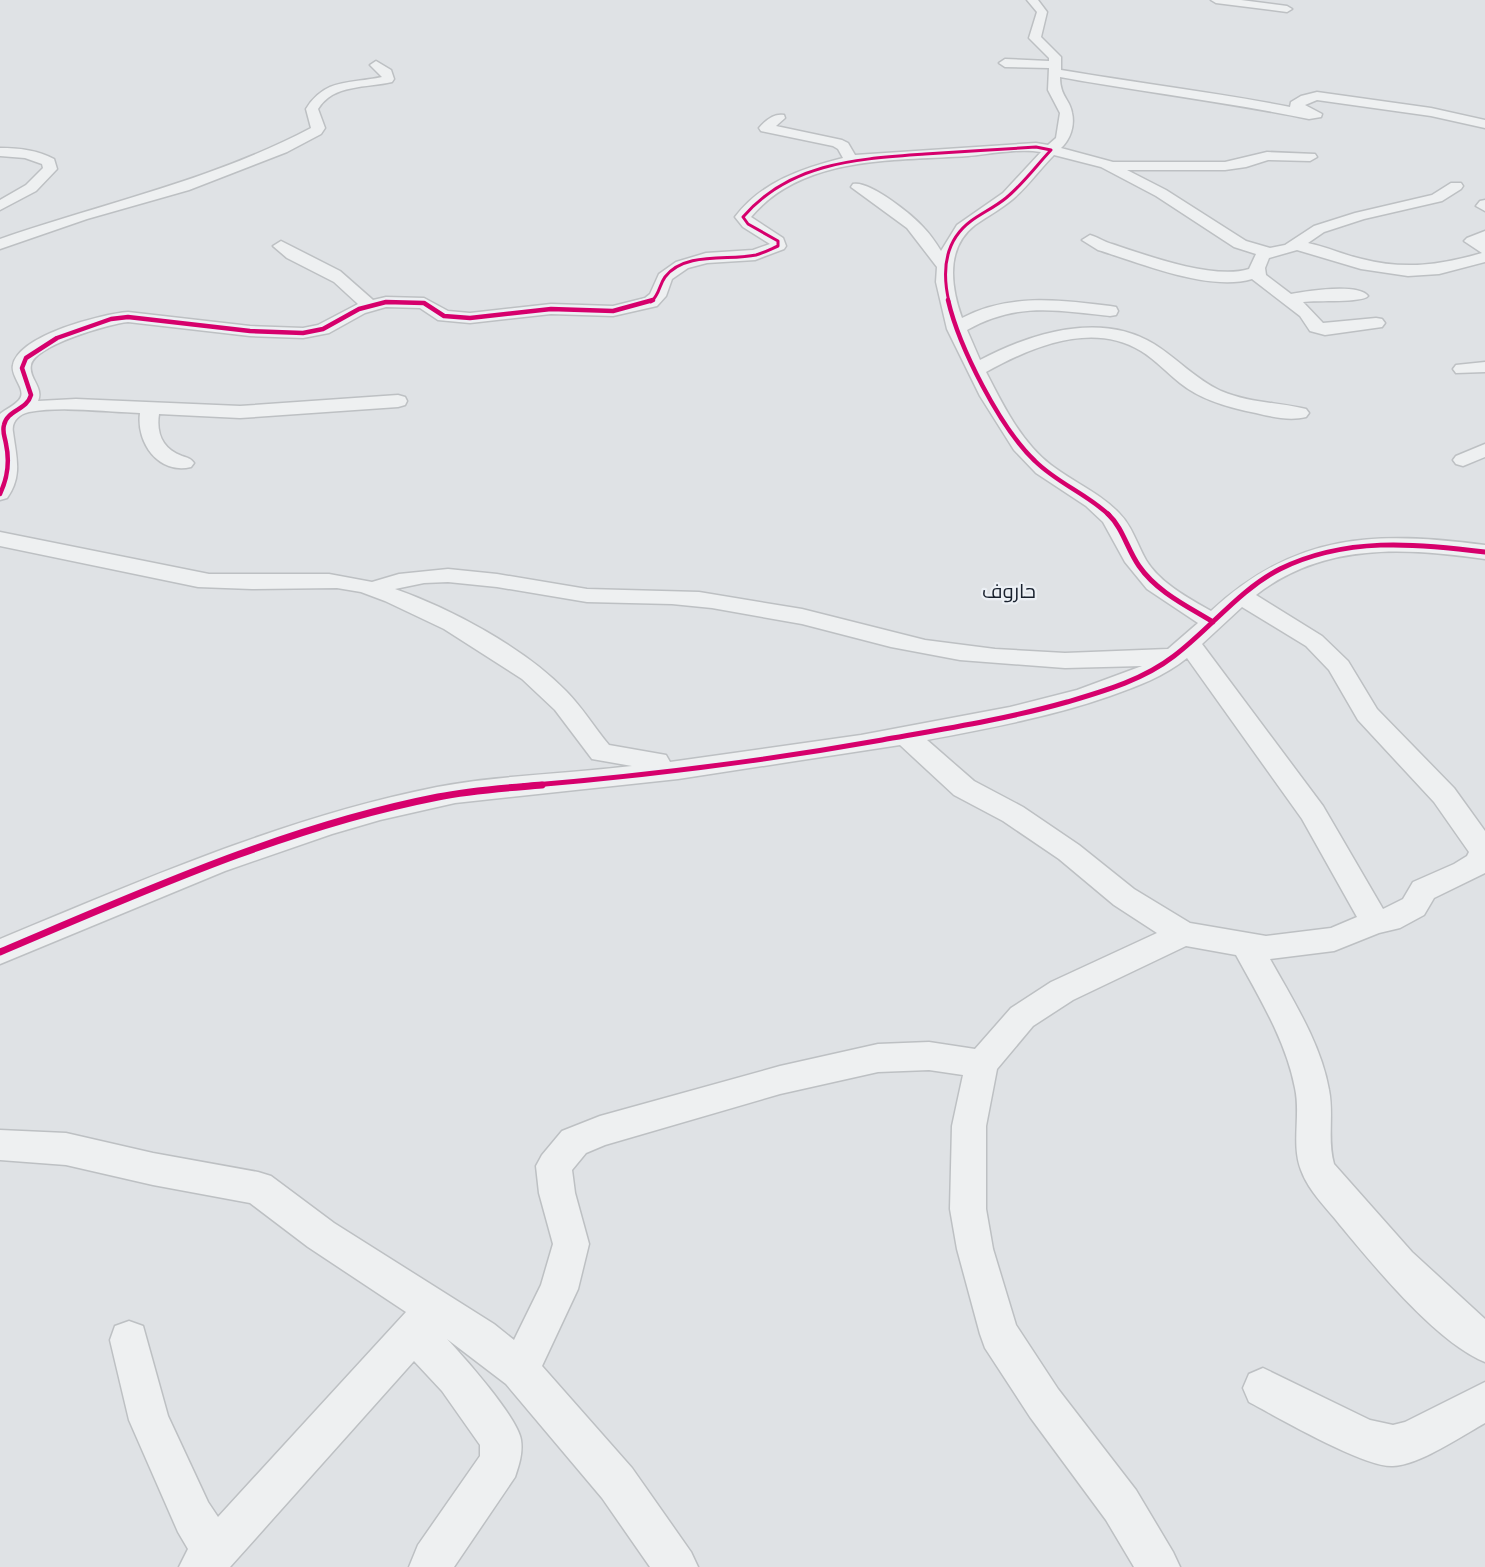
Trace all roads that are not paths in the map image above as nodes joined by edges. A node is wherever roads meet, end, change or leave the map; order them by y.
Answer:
1 (1032, 0) edge
2 (1216, 0) edge
3 (1287, 9) dead end
4 (1005, 63) dead end
5 (376, 64) dead end
6 (1056, 69) junction
7 (780, 118) dead end
8 (1485, 124) edge
9 (1051, 150) junction
10 (0, 152) edge
11 (1310, 157) dead end
12 (851, 160) junction
13 (1106, 164) junction
14 (1456, 186) dead end
15 (858, 187) dead end
16 (3, 202) edge
17 (1485, 236) edge
18 (1090, 240) dead end
19 (0, 244) edge
20 (1294, 245) junction
21 (281, 246) dead end
22 (1485, 249) edge
23 (1263, 252) junction
24 (1485, 257) edge
25 (944, 265) junction
26 (1257, 273) junction
27 (1360, 296) dead end
28 (1289, 299) junction
29 (369, 306) junction
30 (1110, 311) dead end
31 (1376, 323) dead end
32 (956, 329) junction
33 (1485, 366) edge
34 (1462, 369) dead end
35 (976, 370) junction
36 (398, 401) dead end
37 (22, 407) junction
38 (150, 409) junction
39 (1299, 413) dead end
40 (1485, 450) edge
41 (1463, 460) dead end
42 (184, 463) dead end
43 (0, 494) edge
44 (0, 539) edge
45 (1485, 552) edge
46 (372, 589) junction
47 (1241, 596) junction
48 (1213, 622) junction
49 (1182, 649) junction
50 (906, 736) junction
51 (697, 768) junction
52 (1485, 851) edge
53 (1375, 922) junction
54 (1183, 934) junction
55 (1247, 946) junction
56 (0, 952) edge
57 (982, 1064) junction
58 (0, 1145) edge
59 (425, 1320) junction
60 (129, 1340) dead end
61 (1485, 1343) edge
62 (520, 1370) junction
63 (1263, 1388) dead end
64 (1485, 1402) edge
65 (208, 1559) edge
66 (431, 1567) edge
67 (676, 1567) edge
68 (1158, 1567) edge

1 - 6 street
2 - 3 street
4 - 6 street
5 - 19 street
6 - 8 street
6 - 9 street
7 - 12 street
9 - 12 street
9 - 13 street
9 - 25 street
10 - 16 street
11 - 13 street
12 - 29 street
13 - 23 street
14 - 20 street
15 - 25 street
17 - 22 street
18 - 26 street
20 - 23 street
20 - 24 street
21 - 29 street
23 - 26 street
25 - 32 street
26 - 28 street
27 - 28 street
28 - 31 street
29 - 37 street
30 - 32 street
32 - 35 street
33 - 34 street
35 - 39 street
35 - 48 street
36 - 38 street
37 - 38 street
37 - 43 street
38 - 42 street
40 - 41 street
44 - 46 street
45 - 47 street
46 - 49 street
46 - 51 street
47 - 48 street
47 - 52 street
48 - 49 street
49 - 50 street
49 - 53 street
50 - 51 street
50 - 54 street
51 - 56 street
52 - 53 street
53 - 55 street
54 - 55 street
54 - 57 street
55 - 61 street
57 - 62 street
57 - 68 street
58 - 59 street
59 - 62 street
59 - 65 street
59 - 66 street
60 - 65 street
62 - 67 street
63 - 64 street

